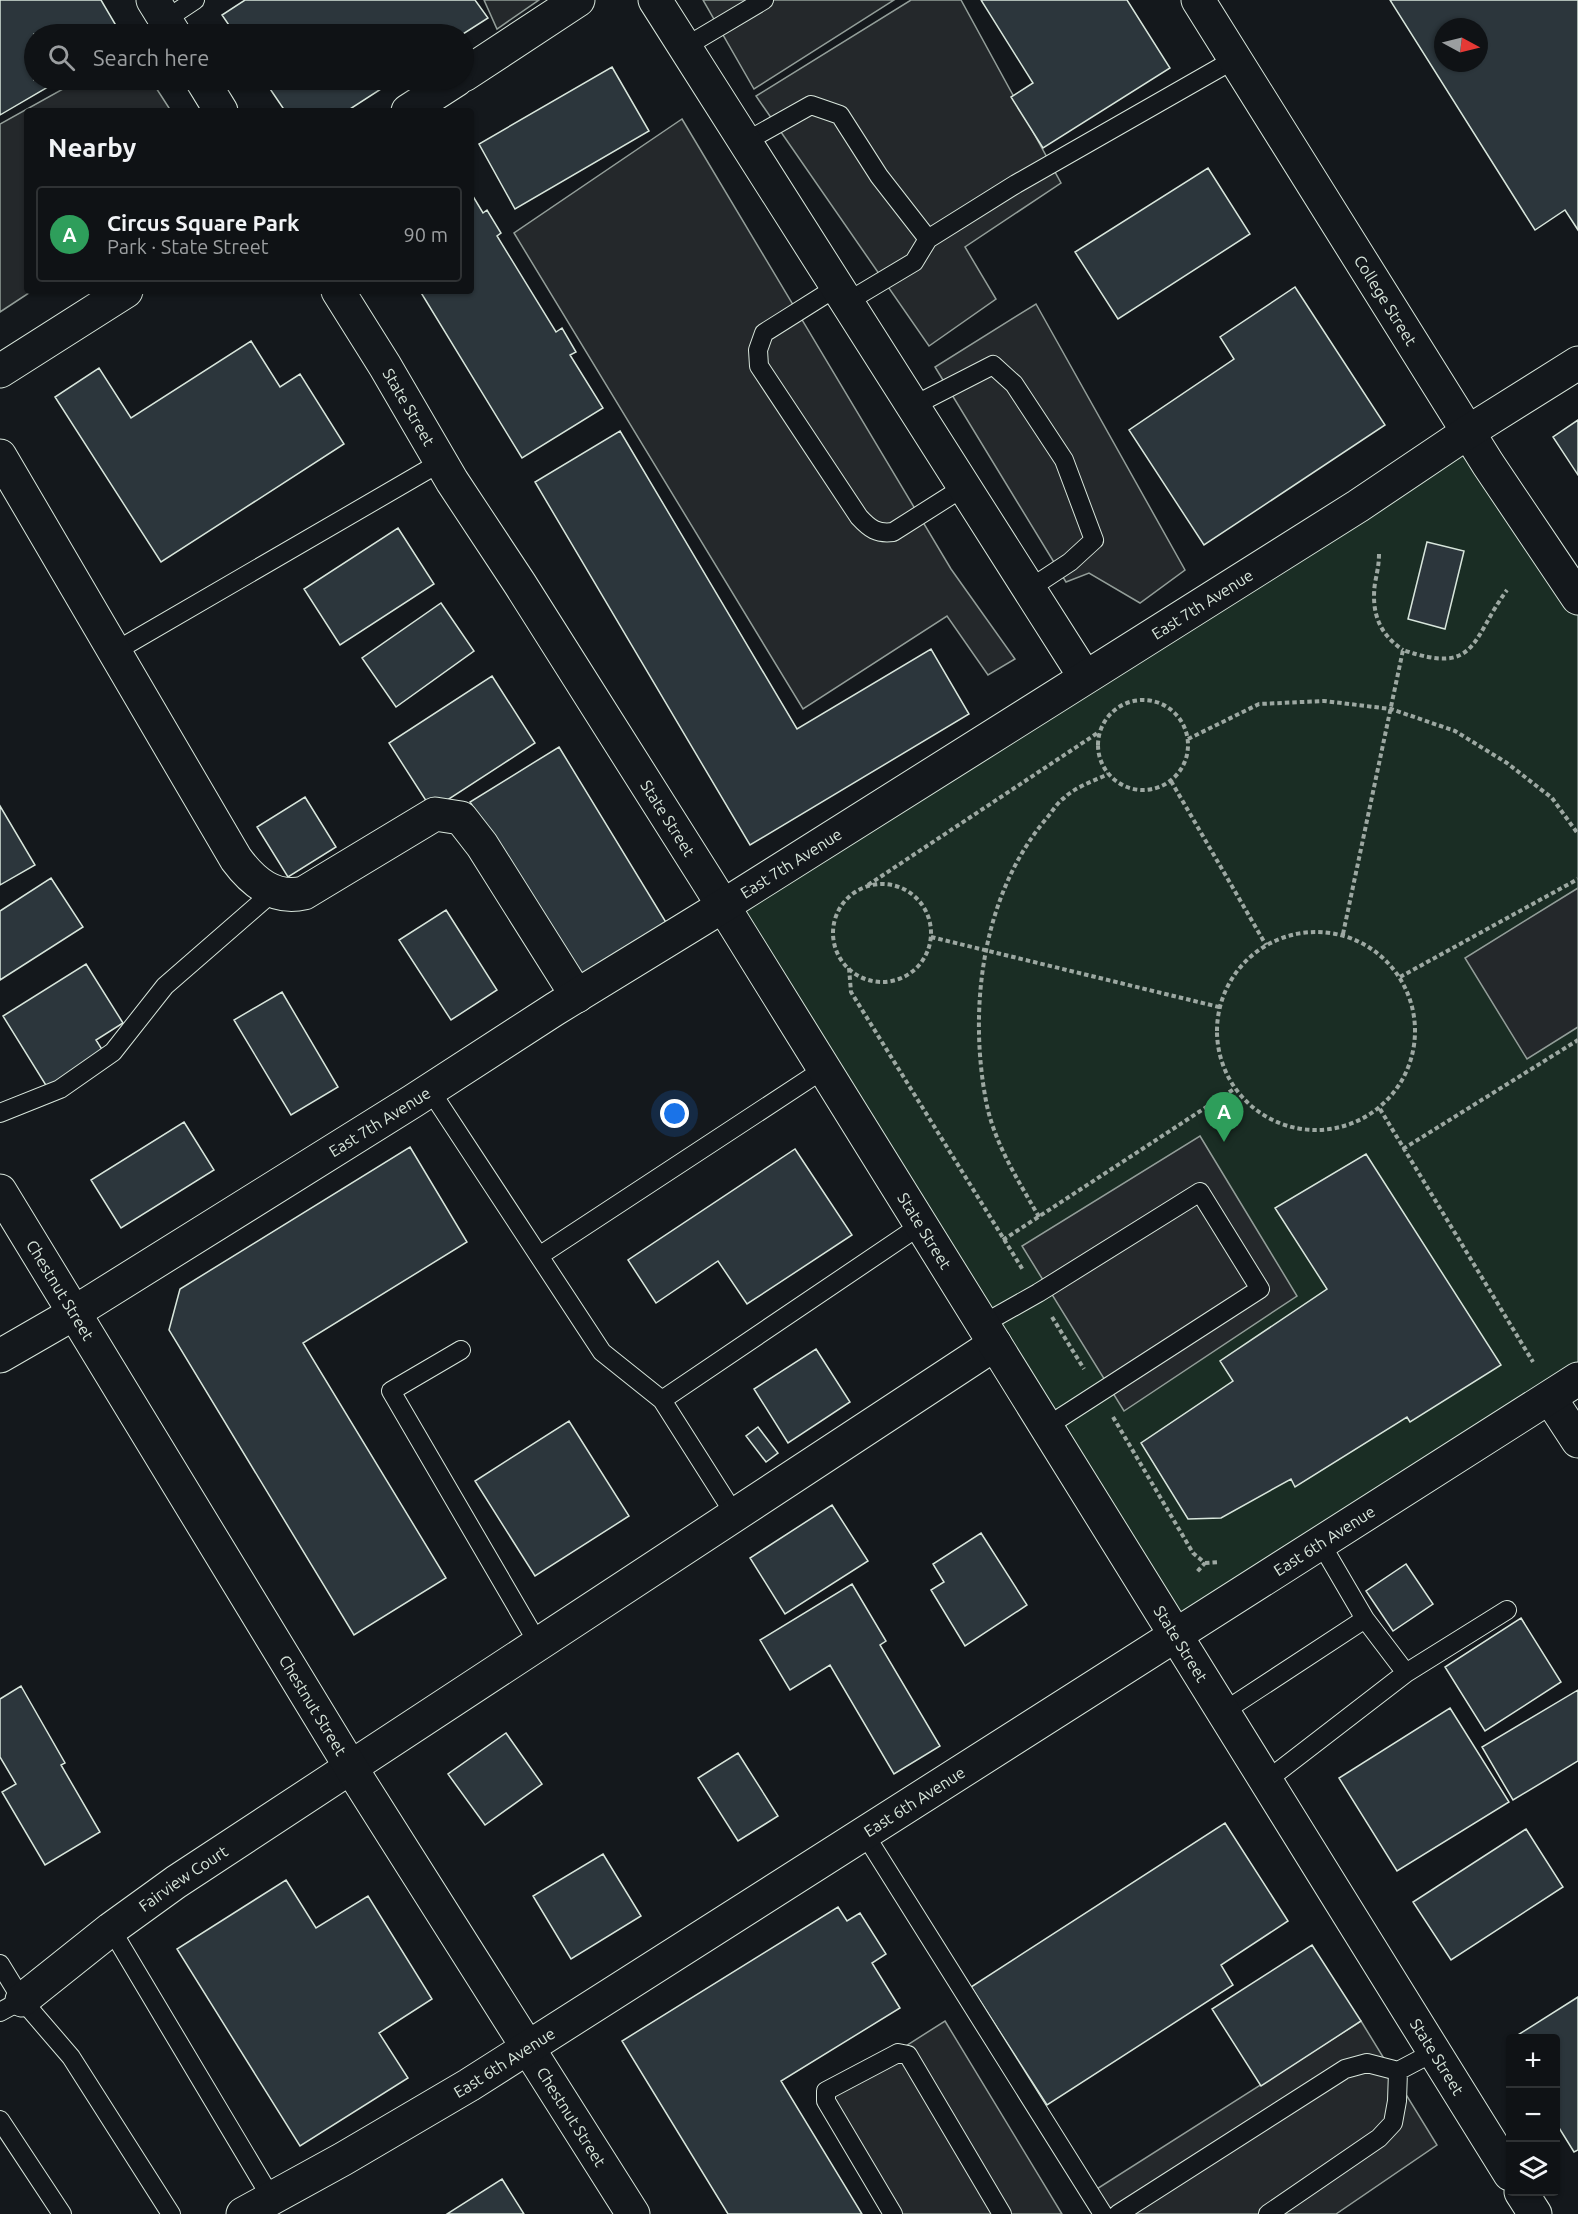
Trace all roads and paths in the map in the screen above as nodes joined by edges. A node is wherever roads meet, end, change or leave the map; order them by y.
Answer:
1 (195, 0) edge
2 (579, 0) edge
3 (655, 0) edge
4 (764, 0) edge
5 (1198, 0) edge
6 (164, 18) edge
7 (685, 47) junction
8 (1235, 59) junction
9 (474, 68) edge
10 (208, 90) edge
11 (441, 90) edge
12 (219, 108) edge
13 (413, 108) edge
14 (745, 142) junction
15 (928, 239) junction
16 (121, 294) edge
17 (340, 294) edge
18 (842, 295) junction
19 (1578, 363) edge
20 (0, 371) edge
21 (913, 406) junction
22 (1468, 432) junction
23 (0, 456) edge
24 (441, 462) junction
25 (964, 487) junction
26 (1379, 554) dead end
27 (1029, 589) junction
28 (1507, 590) dead end
29 (1578, 598) edge
30 (1403, 650) junction
31 (114, 652) junction
32 (1085, 677) junction
33 (1391, 709) junction
34 (1100, 731) junction
35 (1188, 738) junction
36 (1108, 774) junction
37 (1171, 781) junction
38 (1578, 834) edge
39 (1578, 879) edge
40 (865, 887) junction
41 (273, 892) junction
42 (723, 906) junction
43 (1343, 934) junction
44 (931, 937) junction
45 (1266, 945) junction
46 (987, 952) junction
47 (1400, 977) junction
48 (577, 996) junction
49 (1219, 1007) junction
50 (1578, 1041) edge
51 (824, 1069) junction
52 (1234, 1089) junction
53 (430, 1090) junction
54 (1380, 1109) junction
55 (0, 1113) edge
56 (1403, 1149) junction
57 (0, 1191) edge
58 (1039, 1217) junction
59 (921, 1225) junction
60 (1003, 1240) dead end
61 (539, 1256) junction
62 (73, 1313) junction
63 (989, 1334) junction
64 (461, 1350) dead end
65 (0, 1356) edge
66 (1533, 1362) dead end
67 (1578, 1379) edge
68 (1550, 1398) junction
69 (662, 1400) junction
70 (1046, 1427) junction
71 (1578, 1441) edge
72 (735, 1515) junction
73 (1320, 1542) junction
74 (1507, 1610) dead end
75 (1365, 1619) junction
76 (1175, 1635) junction
77 (539, 1645) junction
78 (1406, 1673) junction
79 (1223, 1712) junction
80 (352, 1768) junction
81 (1266, 1781) junction
82 (864, 1833) junction
83 (111, 1929) junction
84 (0, 1964) edge
85 (11, 2006) edge
86 (529, 2047) junction
87 (1434, 2052) junction
88 (1398, 2071) junction
89 (0, 2120) edge
90 (1506, 2168) edge
91 (1524, 2196) edge
92 (272, 2199) junction
93 (1140, 2208) edge
94 (62, 2214) edge
95 (171, 2214) edge
96 (243, 2214) edge
97 (633, 2214) edge
98 (893, 2214) edge
99 (1002, 2214) edge
100 (1102, 2214) edge
101 (1118, 2214) edge
102 (1268, 2214) edge
103 (1535, 2214) edge

1 - 6 lane
2 - 9 street
3 - 7 street
4 - 7 lane
5 - 8 street, College Street
7 - 14 street
8 - 15 lane
8 - 22 street, College Street
10 - 12 street
11 - 13 street
14 - 15 lane
14 - 18 street
15 - 18 lane
16 - 20 street
17 - 24 street, State Street
18 - 21 street
18 - 25 lane
19 - 22 street, East 7th Avenue
21 - 25 street
21 - 27 lane
22 - 29 street, College Street
22 - 32 street, East 7th Avenue
23 - 31 street
24 - 31 lane
24 - 42 street, State Street
25 - 27 street
26 - 30 path
27 - 32 street
28 - 30 path
30 - 33 path
31 - 41 street
32 - 42 street, East 7th Avenue
33 - 35 path
33 - 38 path
33 - 43 path
34 - 35 path
34 - 36 path
34 - 40 path
35 - 37 path
36 - 37 path
36 - 46 path
37 - 45 path
39 - 47 path
40 - 44 path
40 - 44 path
41 - 48 street
41 - 55 lane
42 - 48 street, East 7th Avenue
42 - 51 street, State Street
43 - 45 path
43 - 47 path
44 - 46 path
45 - 49 path
46 - 49 path
46 - 58 path
47 - 54 path
48 - 53 street, East 7th Avenue
49 - 52 path
50 - 56 path
51 - 59 street, State Street
51 - 61 lane
52 - 54 path
52 - 58 path
53 - 61 lane
53 - 62 street, East 7th Avenue
54 - 56 path
56 - 66 path
57 - 62 street, Chestnut Street
58 - 60 path
59 - 63 street, State Street
59 - 69 lane
61 - 69 lane
62 - 65 street, East 7th Avenue
62 - 80 street, Chestnut Street
63 - 70 street, State Street
63 - 70 lane
63 - 72 street, Fairview Court
64 - 77 lane
67 - 68 street, East 6th Avenue
68 - 71 street
68 - 73 street, East 6th Avenue
69 - 72 lane
70 - 76 street, State Street
72 - 77 street, Fairview Court
73 - 75 lane
73 - 76 street, East 6th Avenue
74 - 78 lane
75 - 78 lane
75 - 79 lane
76 - 79 street, State Street
76 - 82 street, East 6th Avenue
77 - 80 street, Fairview Court
78 - 81 lane
79 - 81 street, State Street
80 - 83 street, Fairview Court
80 - 86 street, Chestnut Street
81 - 87 street, State Street
82 - 86 street, East 6th Avenue
82 - 100 lane
83 - 85 street, Fairview Court
83 - 92 lane
84 - 85 lane
85 - 95 lane
86 - 92 street, East 6th Avenue
86 - 97 street, Chestnut Street
87 - 88 lane
87 - 90 street, State Street
88 - 93 lane
88 - 102 lane
89 - 94 lane
91 - 103 street
92 - 96 street, East 6th Avenue
93 - 101 lane
98 - 99 lane

